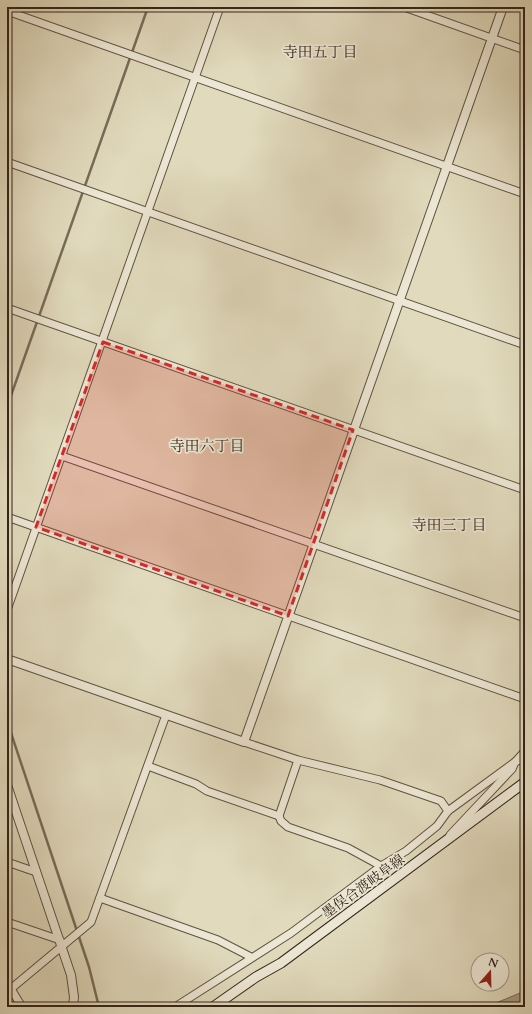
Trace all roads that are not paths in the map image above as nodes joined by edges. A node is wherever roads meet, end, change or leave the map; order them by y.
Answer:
1 (220, 7) edge
2 (404, 7) edge
3 (503, 7) edge
4 (7, 11) edge
5 (492, 38) junction
6 (525, 50) edge
7 (196, 78) junction
8 (7, 162) edge
9 (446, 167) junction
10 (525, 194) edge
11 (149, 212) junction
12 (400, 301) junction
13 (7, 308) edge
14 (102, 342) junction
15 (525, 345) edge
16 (353, 430) junction
17 (62, 456) junction
18 (525, 490) edge
19 (7, 517) edge
20 (36, 527) junction
21 (313, 545) junction
22 (7, 610) edge
23 (288, 616) junction
24 (525, 618) edge
25 (7, 659) edge
26 (525, 689) edge
27 (524, 698) edge
28 (166, 716) junction
29 (244, 742) junction
30 (525, 751) edge
31 (525, 758) edge
32 (298, 760) junction
33 (515, 762) junction
34 (148, 766) junction
35 (525, 782) edge
36 (7, 785) edge
37 (448, 811) junction
38 (279, 816) junction
39 (443, 844) junction
40 (7, 862) edge
41 (382, 866) junction
42 (36, 872) junction
43 (100, 898) junction
44 (7, 922) edge
45 (61, 944) junction
46 (251, 957) junction
47 (7, 982) edge
48 (9, 991) edge
49 (7, 1004) edge
50 (9, 1007) edge
51 (22, 1007) edge
52 (73, 1007) edge
53 (175, 1007) edge
54 (213, 1007) edge

1 - 7 street
2 - 5 street
3 - 5 street
4 - 7 street
5 - 6 street
5 - 9 street
7 - 9 street
7 - 11 street
8 - 11 street
9 - 10 street
9 - 12 street
11 - 12 street
11 - 14 street
12 - 15 street
12 - 16 street
13 - 14 street
14 - 16 street
14 - 17 street
16 - 18 street
16 - 21 street
17 - 20 street
17 - 21 street
19 - 20 street
20 - 22 street
20 - 23 street
21 - 23 street
21 - 24 street
23 - 27 street
23 - 29 street
25 - 28 street
26 - 27 street
28 - 29 street
28 - 34 street
29 - 32 street
30 - 33 street
31 - 33 street
32 - 37 street
32 - 38 street
33 - 37 street
33 - 39 street
34 - 38 street
34 - 43 street
35 - 39 main road, 墨俣合渡岐阜線
36 - 42 street
37 - 41 street
38 - 41 street
39 - 54 main road, 墨俣合渡岐阜線
40 - 42 street
41 - 46 street
42 - 45 street
43 - 45 street
43 - 46 street
44 - 45 street
45 - 48 street
45 - 52 street
46 - 53 street
47 - 48 street
48 - 51 street
49 - 50 main road

